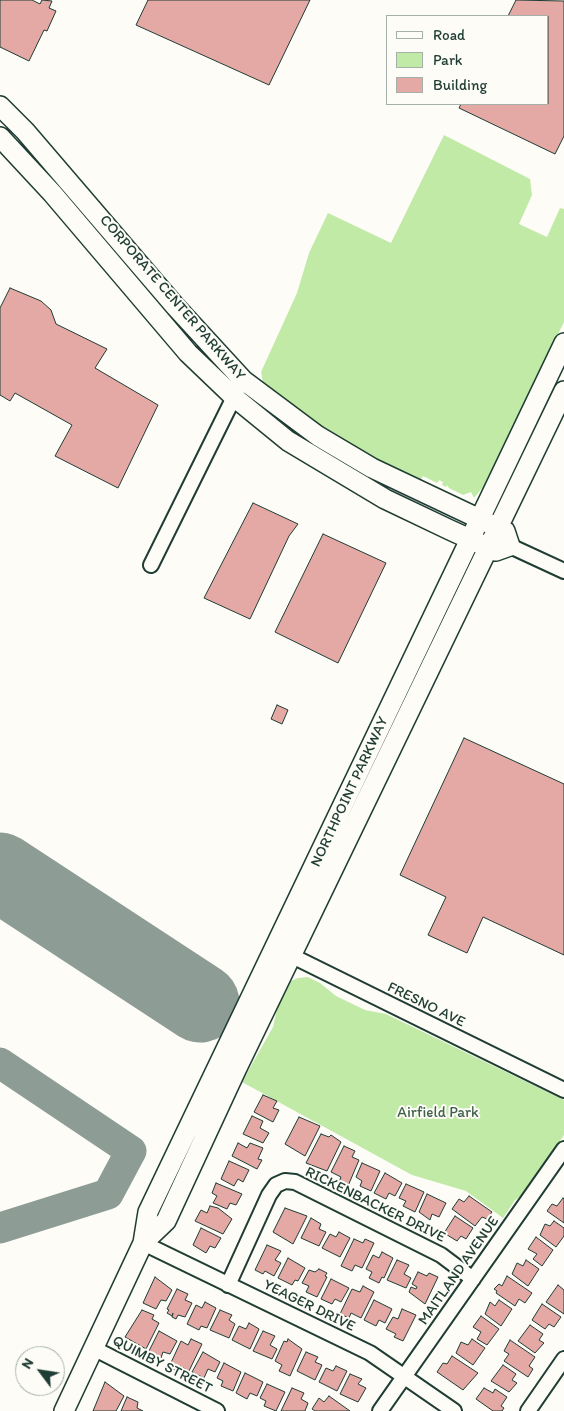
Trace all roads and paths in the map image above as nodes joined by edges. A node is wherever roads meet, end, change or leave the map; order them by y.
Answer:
1 (0, 106) edge
2 (0, 137) edge
3 (564, 343) edge
4 (243, 380) junction
5 (564, 391) edge
6 (234, 398) junction
7 (478, 518) junction
8 (498, 528) junction
9 (469, 539) junction
10 (510, 546) junction
11 (488, 547) junction
12 (151, 564) dead end
13 (564, 571) edge
14 (284, 952) junction
15 (564, 1090) edge
16 (564, 1149) edge
17 (143, 1243) junction
18 (473, 1279) junction
19 (228, 1285) junction
20 (93, 1348) junction
21 (564, 1359) edge
22 (405, 1376) junction
23 (64, 1411) edge
24 (217, 1411) edge
25 (380, 1411) edge
26 (454, 1411) edge
27 (528, 1411) edge

1 - 4 street, CORPORATE CENTER PARKWAY
2 - 6 street, CORPORATE CENTER PARKWAY
3 - 7 street, NORTHPOINT PARKWAY
4 - 6 street
4 - 7 street, CORPORATE CENTER PARKWAY
5 - 8 street, NORTHPOINT PARKWAY
6 - 9 street, CORPORATE CENTER PARKWAY
6 - 12 street
7 - 8 street, CORPORATE CENTER PARKWAY
7 - 9 street, NORTHPOINT PARKWAY
8 - 10 street, CORPORATE CENTER PARKWAY
8 - 11 street, NORTHPOINT PARKWAY
9 - 11 street, CORPORATE CENTER PARKWAY
9 - 14 street, NORTHPOINT PARKWAY
10 - 11 street, CORPORATE CENTER PARKWAY
10 - 13 street
11 - 14 street, NORTHPOINT PARKWAY
14 - 15 street, FRESNO AVE
14 - 17 street, NORTHPOINT PARKWAY
16 - 18 street, MAITLAND AVENUE
17 - 19 street, YEAGER DRIVE
17 - 20 street, NORTHPOINT PARKWAY
18 - 19 street, RICKENBACKER DRIVE
18 - 22 street, MAITLAND AVENUE
19 - 22 street, YEAGER DRIVE
20 - 23 street, NORTHPOINT PARKWAY
20 - 24 street, QUIMBY STREET
21 - 27 street
22 - 25 street, MAITLAND AVENUE
22 - 26 street, YEAGER DRIVE

